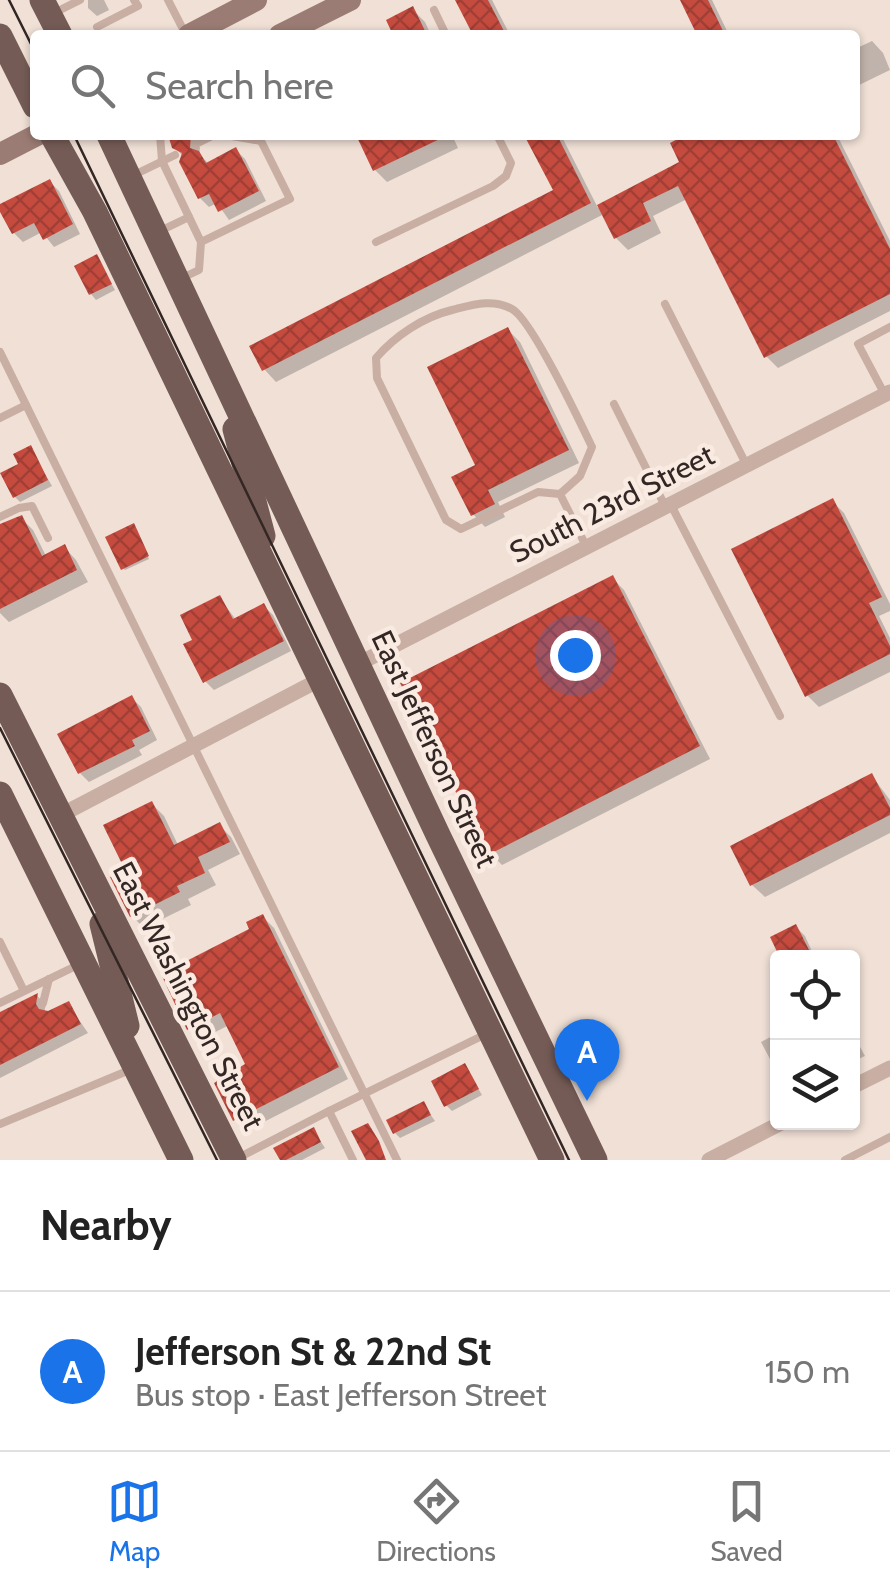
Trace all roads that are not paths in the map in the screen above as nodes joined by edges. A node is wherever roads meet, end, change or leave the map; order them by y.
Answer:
1 (80, 0) edge
2 (134, 0) edge
3 (168, 0) edge
4 (256, 0) edge
5 (342, 2) edge
6 (434, 10) dead end
7 (50, 17) edge
8 (97, 27) dead end
9 (184, 30) edge
10 (197, 30) edge
11 (289, 30) edge
12 (444, 30) edge
13 (0, 36) edge
14 (30, 96) edge
15 (30, 138) edge
16 (55, 140) edge
17 (111, 140) edge
18 (160, 140) edge
19 (204, 140) edge
20 (262, 140) edge
21 (499, 140) edge
22 (196, 144) dead end
23 (0, 154) edge
24 (175, 154) dead end
25 (162, 162) junction
26 (130, 178) junction
27 (189, 217) junction
28 (156, 234) junction
29 (201, 242) junction
30 (376, 242) dead end
31 (178, 280) junction
32 (665, 304) dead end
33 (890, 327) edge
34 (0, 352) edge
35 (218, 364) junction
36 (888, 393) edge
37 (614, 404) dead end
38 (26, 405) junction
39 (0, 418) edge
40 (747, 466) junction
41 (560, 494) junction
42 (669, 506) junction
43 (0, 517) edge
44 (48, 538) dead end
45 (587, 548) junction
46 (278, 594) junction
47 (358, 664) junction
48 (319, 680) junction
49 (0, 696) edge
50 (780, 716) dead end
51 (192, 745) junction
52 (0, 794) edge
53 (61, 815) junction
54 (84, 862) junction
55 (0, 942) edge
56 (84, 962) junction
57 (49, 979) junction
58 (24, 991) junction
59 (0, 1003) edge
60 (44, 1003) dead end
61 (490, 1032) junction
62 (136, 1067) junction
63 (890, 1068) edge
64 (860, 1084) edge
65 (364, 1093) junction
66 (329, 1111) junction
67 (0, 1124) edge
68 (770, 1129) edge
69 (890, 1137) edge
70 (181, 1160) edge
71 (234, 1160) edge
72 (353, 1160) edge
73 (397, 1160) edge
74 (552, 1160) edge
75 (595, 1160) edge
76 (709, 1160) edge
77 (845, 1160) edge

1 - 7 lane
2 - 8 lane
3 - 9 lane
4 - 10 main road
5 - 11 main road
6 - 12 lane
13 - 14 main road
15 - 23 main road
16 - 46 main road, East Jefferson Street
17 - 26 main road, East Jefferson Street
18 - 25 lane
19 - 22 lane
20 - 29 lane
21 - 30 lane
24 - 25 lane
25 - 26 lane
25 - 27 lane
26 - 28 main road, East Jefferson Street
27 - 28 lane
27 - 29 lane
28 - 31 main road, East Jefferson Street
29 - 31 lane
31 - 35 main road, East Jefferson Street
32 - 40 lane
33 - 36 lane
34 - 38 lane
35 - 46 main road, East Jefferson Street
35 - 47 main road, East Jefferson Street
36 - 40 street, South 23rd Street
37 - 42 lane
38 - 39 lane
38 - 51 lane
40 - 42 street, South 23rd Street
41 - 41 lane
41 - 45 lane
42 - 45 street, South 23rd Street
42 - 50 lane
43 - 44 lane
45 - 47 street, South 23rd Street
46 - 48 main road, East Jefferson Street
47 - 75 main road, East Jefferson Street
48 - 51 street
48 - 61 main road, East Jefferson Street
49 - 53 main road, East Washington Street
51 - 53 street
51 - 65 lane
52 - 56 main road, East Washington Street
53 - 54 main road, East Washington Street
54 - 62 main road, East Washington Street
54 - 71 main road, East Washington Street
55 - 58 lane
56 - 57 lane
56 - 62 main road, East Washington Street
57 - 58 lane
57 - 60 lane
58 - 59 lane
61 - 65 lane
61 - 74 main road, East Jefferson Street
62 - 67 lane
62 - 70 main road, East Washington Street
63 - 64 street
65 - 66 lane
65 - 73 lane
66 - 71 lane
66 - 72 lane
68 - 76 street
69 - 77 lane

